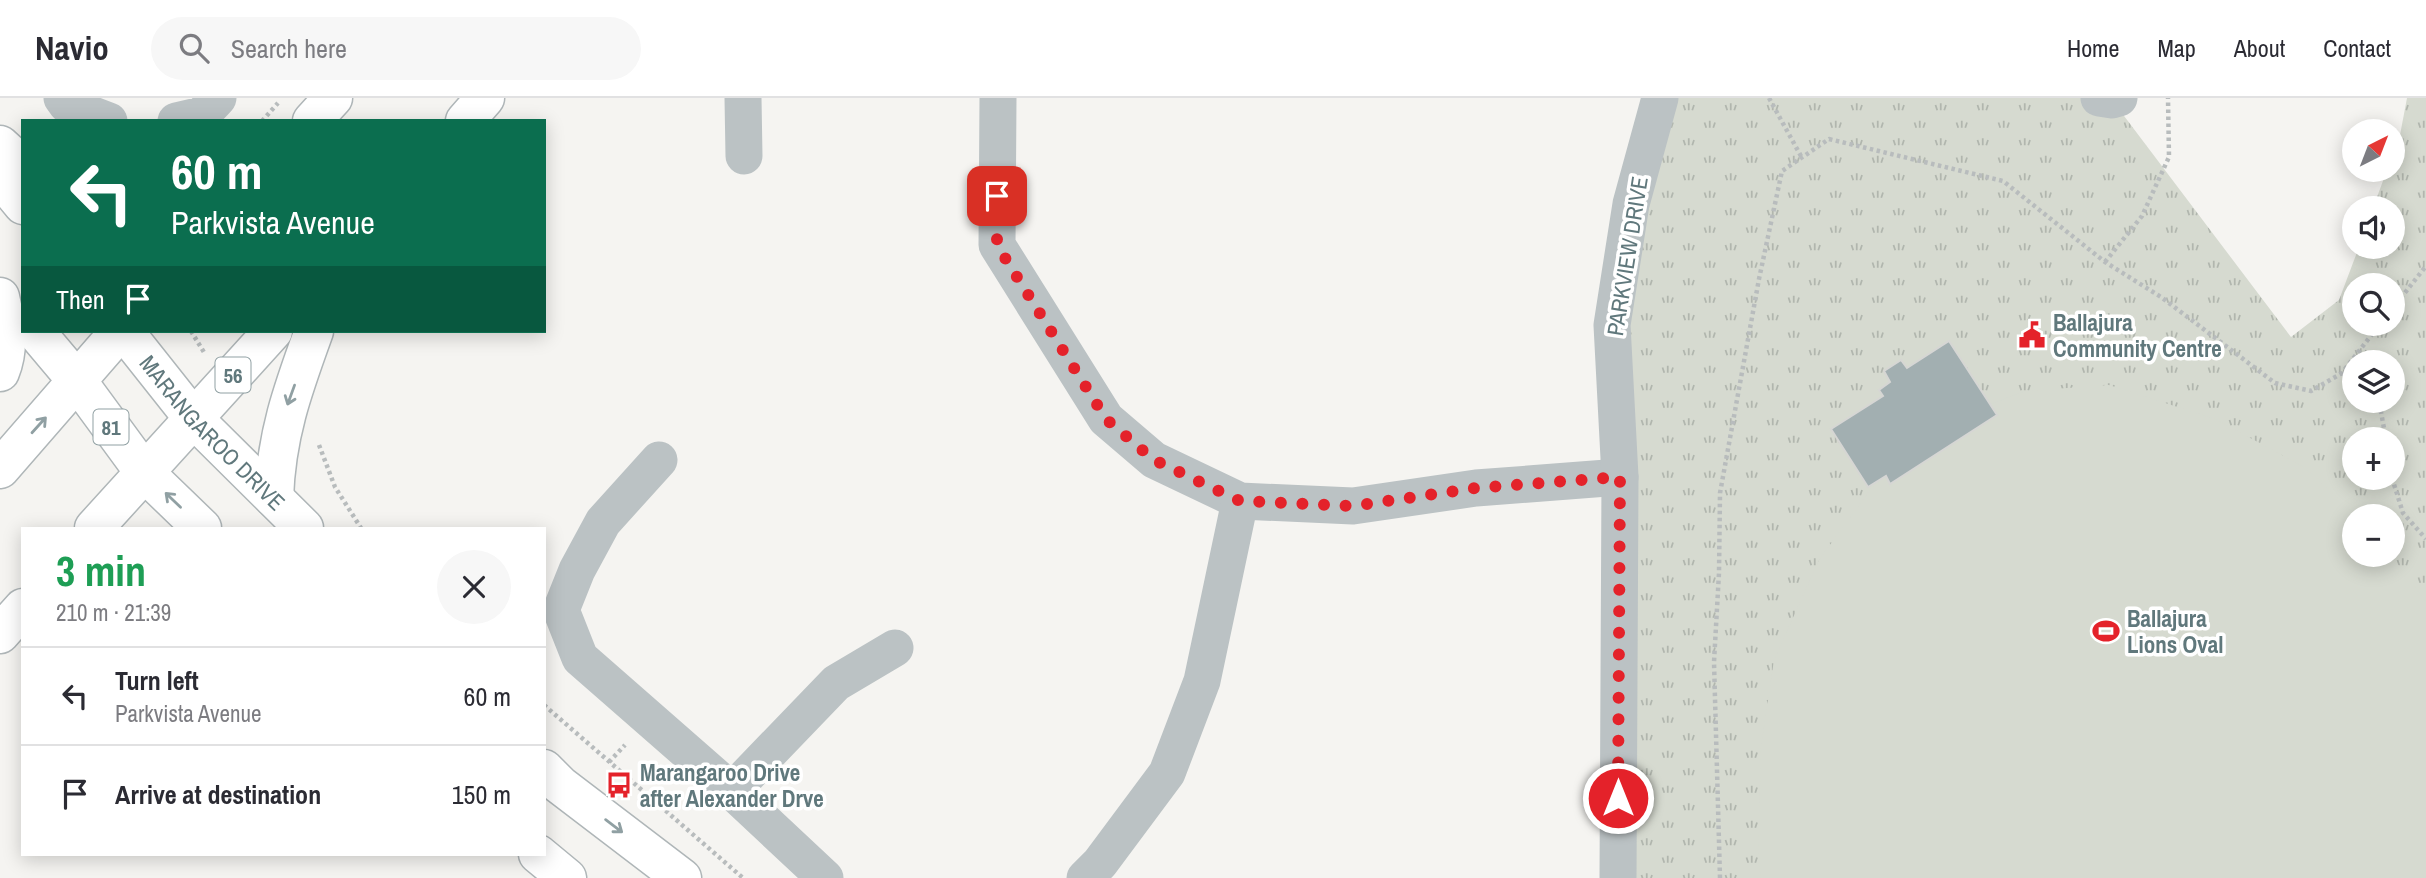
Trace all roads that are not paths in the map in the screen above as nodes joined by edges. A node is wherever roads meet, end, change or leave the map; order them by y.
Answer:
1 (62, 98) edge
2 (218, 98) edge
3 (333, 98) edge
4 (485, 98) edge
5 (743, 98) edge
6 (998, 98) edge
7 (1660, 98) edge
8 (2099, 98) edge
9 (2119, 98) edge
10 (103, 119) edge
11 (185, 119) edge
12 (314, 119) edge
13 (467, 119) edge
14 (0, 145) edge
15 (744, 156) dead end
16 (21, 164) edge
17 (0, 177) edge
18 (21, 203) edge
19 (0, 289) edge
20 (0, 297) edge
21 (21, 314) edge
22 (37, 333) edge
23 (120, 333) edge
24 (124, 333) edge
25 (271, 333) edge
26 (313, 333) edge
27 (0, 372) edge
28 (78, 382) junction
29 (194, 418) junction
30 (659, 460) dead end
31 (0, 469) edge
32 (145, 472) junction
33 (1620, 477) junction
34 (274, 498) junction
35 (1240, 501) junction
36 (95, 527) edge
37 (201, 527) edge
38 (303, 527) edge
39 (21, 610) edge
40 (0, 634) edge
41 (895, 648) dead end
42 (546, 771) edge
43 (732, 791) junction
44 (540, 856) edge
45 (1102, 873) edge
46 (567, 878) edge
47 (682, 878) edge
48 (825, 878) edge
49 (1618, 878) edge

1 - 10 street
2 - 11 street
3 - 12 main road
4 - 13 main road
5 - 15 street
6 - 35 street
7 - 33 street, PARKVIEW DRIVE
8 - 9 street
14 - 16 main road
17 - 18 main road
19 - 21 main road
20 - 27 main road
22 - 28 main road, 81
23 - 28 main road
24 - 29 main road, MARANGAROO DRIVE
25 - 29 main road, 56
26 -> 34 main road
31 -> 28 main road
28 - 32 main road, 81
29 - 32 main road, 56
29 - 34 main road, MARANGAROO DRIVE
30 - 43 street
32 - 36 main road, 56
37 -> 32 main road
33 - 35 street
33 - 49 street, PARKVIEW DRIVE
34 - 38 main road, MARANGAROO DRIVE
35 - 45 street
39 - 40 main road
41 - 43 street
42 -> 47 main road
43 - 48 street
44 - 46 main road

